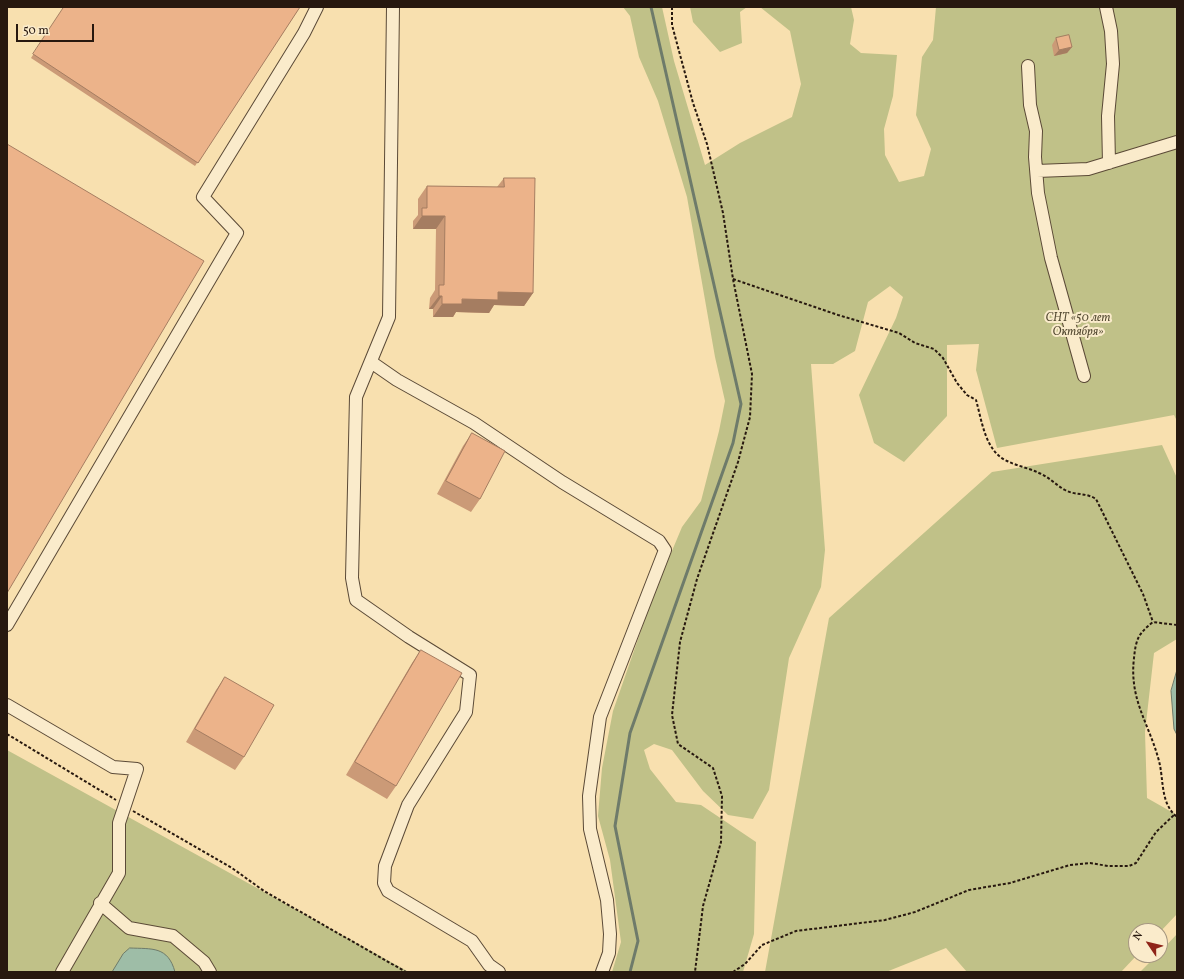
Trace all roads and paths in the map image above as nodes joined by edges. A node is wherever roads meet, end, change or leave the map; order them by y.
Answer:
1 (317, 7) edge
2 (392, 7) edge
3 (672, 7) edge
4 (1106, 7) edge
5 (1028, 66) dead end
6 (1176, 146) edge
7 (1109, 163) junction
8 (1037, 171) junction
9 (733, 279) junction
10 (371, 362) junction
11 (1084, 376) dead end
12 (1153, 622) junction
13 (7, 625) edge
14 (1177, 625) edge
15 (7, 705) edge
16 (7, 734) edge
17 (124, 806) junction
18 (1174, 815) junction
19 (1177, 818) edge
20 (100, 903) junction
21 (62, 972) edge
22 (210, 972) edge
23 (406, 972) edge
24 (499, 972) edge
25 (602, 972) edge
26 (695, 972) edge
27 (733, 972) edge

1 - 13 street
2 - 10 street
3 - 9 path
4 - 7 street
5 - 8 street
6 - 7 street
7 - 8 street
8 - 11 street
9 - 12 path
9 - 26 path
10 - 24 street
10 - 25 street
12 - 14 path
12 - 18 path
15 - 17 street
16 - 17 path
17 - 20 street
17 - 23 path
18 - 19 path
18 - 27 path
20 - 21 street
20 - 22 street

